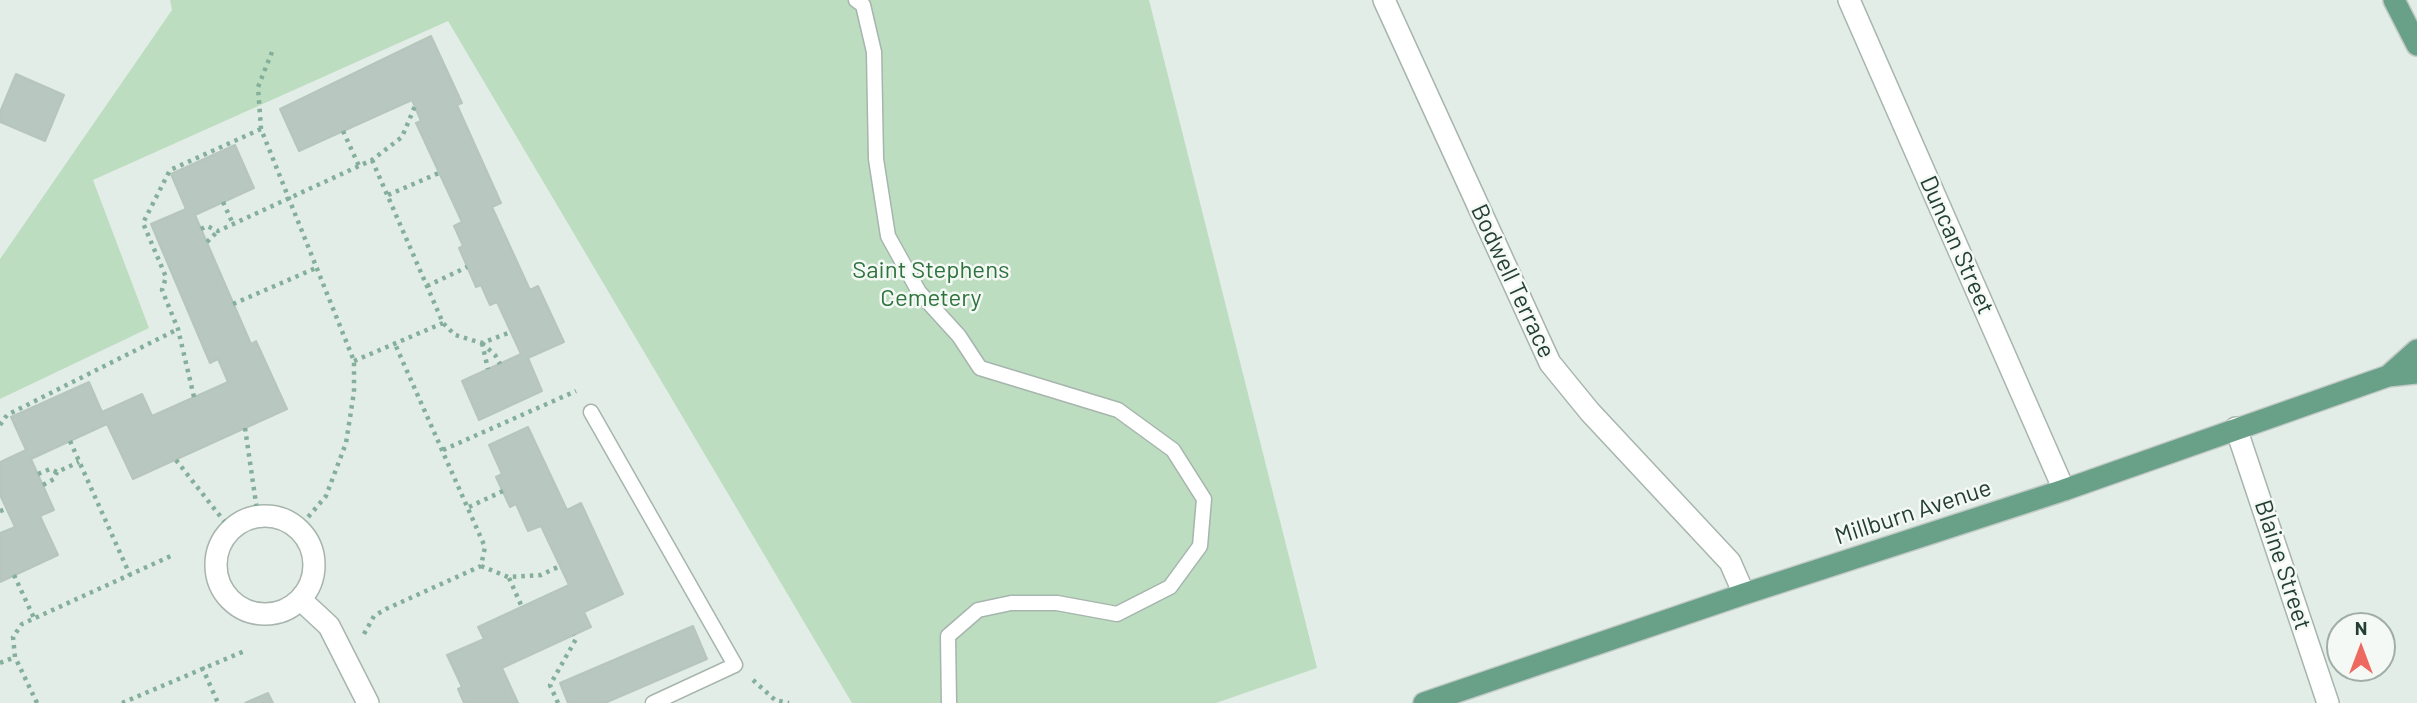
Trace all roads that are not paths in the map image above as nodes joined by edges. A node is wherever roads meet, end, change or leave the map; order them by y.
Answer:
1 (856, 0) edge
2 (1384, 0) edge
3 (1849, 0) edge
4 (2394, 0) edge
5 (2417, 46) edge
6 (2417, 350) edge
7 (2417, 373) edge
8 (2388, 376) junction
9 (591, 412) road end
10 (2236, 428) junction
11 (2064, 490) junction
12 (1744, 594) junction
13 (301, 600) junction
14 (368, 703) edge
15 (653, 703) edge
16 (949, 703) edge
17 (1424, 703) edge
18 (2328, 703) edge

1 - 16 lane
2 - 12 street, Bodwell Terrace
3 - 11 street, Duncan Street
4 - 5 main road
6 - 8 main road
7 - 8 main road, Millburn Avenue
8 - 10 main road, Millburn Avenue
9 - 15 lane
10 - 11 main road, Millburn Avenue
10 - 18 street, Blaine Street
11 - 12 main road, Millburn Avenue
12 - 17 main road, Millburn Avenue
13 - 13 street
13 - 14 street

